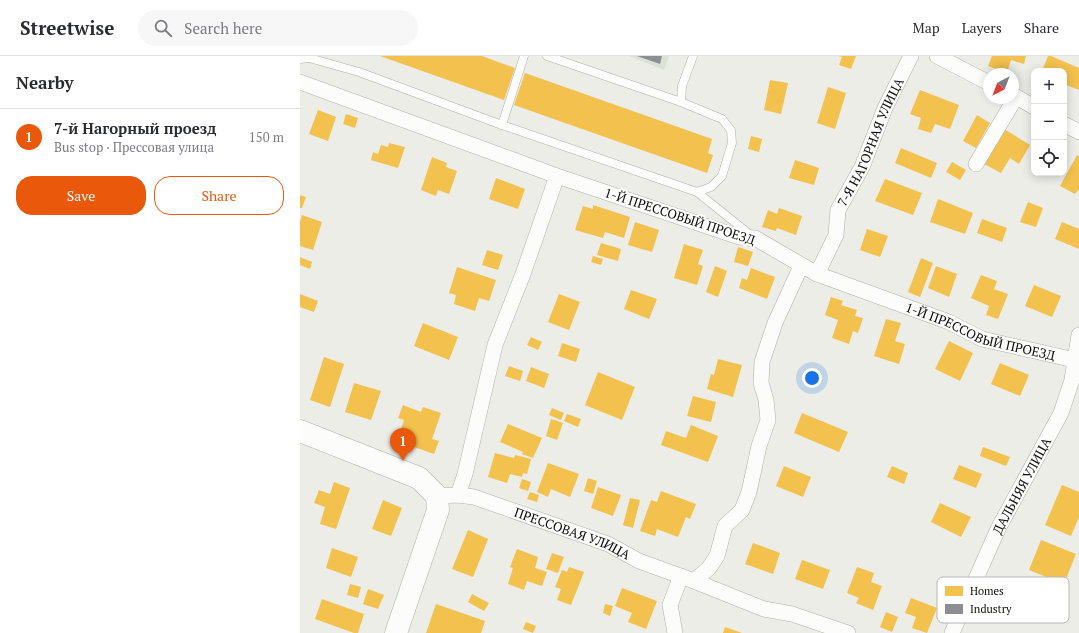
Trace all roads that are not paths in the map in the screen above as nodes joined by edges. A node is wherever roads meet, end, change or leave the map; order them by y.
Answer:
1 (524, 56) edge
2 (547, 56) edge
3 (693, 56) edge
4 (911, 56) edge
5 (937, 56) edge
6 (310, 57) edge
7 (300, 59) edge
8 (983, 80) edge
9 (300, 82) edge
10 (1019, 99) edge
11 (681, 102) junction
12 (1010, 104) edge
13 (1031, 105) edge
14 (502, 125) junction
15 (1067, 126) edge
16 (1079, 132) edge
17 (976, 164) dead end
18 (557, 176) junction
19 (697, 192) junction
20 (755, 238) junction
21 (801, 266) junction
22 (817, 274) junction
23 (1079, 336) edge
24 (1077, 361) edge
25 (300, 431) edge
26 (447, 495) junction
27 (977, 577) edge
28 (688, 578) junction
29 (956, 623) edge
30 (396, 633) edge
31 (675, 633) edge
32 (848, 633) edge
33 (952, 633) edge

1 - 14 lane
2 - 11 lane
3 - 11 lane
4 - 22 street, 7-Я НАГОРНАЯ УЛИЦА
5 - 8 street
6 - 7 lane
6 - 14 lane
9 - 18 street, 1-Й ПРЕССОВЫЙ ПРОЕЗД
10 - 13 street
11 - 19 lane
12 - 17 street
14 - 19 lane
15 - 16 street
18 - 20 street, 1-Й ПРЕССОВЫЙ ПРОЕЗД
18 - 26 street
19 - 20 lane
20 - 21 street, 1-Й ПРЕССОВЫЙ ПРОЕЗД
21 - 22 street, 1-Й ПРЕССОВЫЙ ПРОЕЗД
21 - 28 street
22 - 24 street, 1-Й ПРЕССОВЫЙ ПРОЕЗД
23 - 24 street, ДАЛЬНЯЯ УЛИЦА
24 - 27 street, ДАЛЬНЯЯ УЛИЦА
25 - 26 street
26 - 28 street, ПРЕССОВАЯ УЛИЦА
26 - 30 street
28 - 31 street
28 - 32 street, ПРЕССОВАЯ УЛИЦА
29 - 33 street, ДАЛЬНЯЯ УЛИЦА

